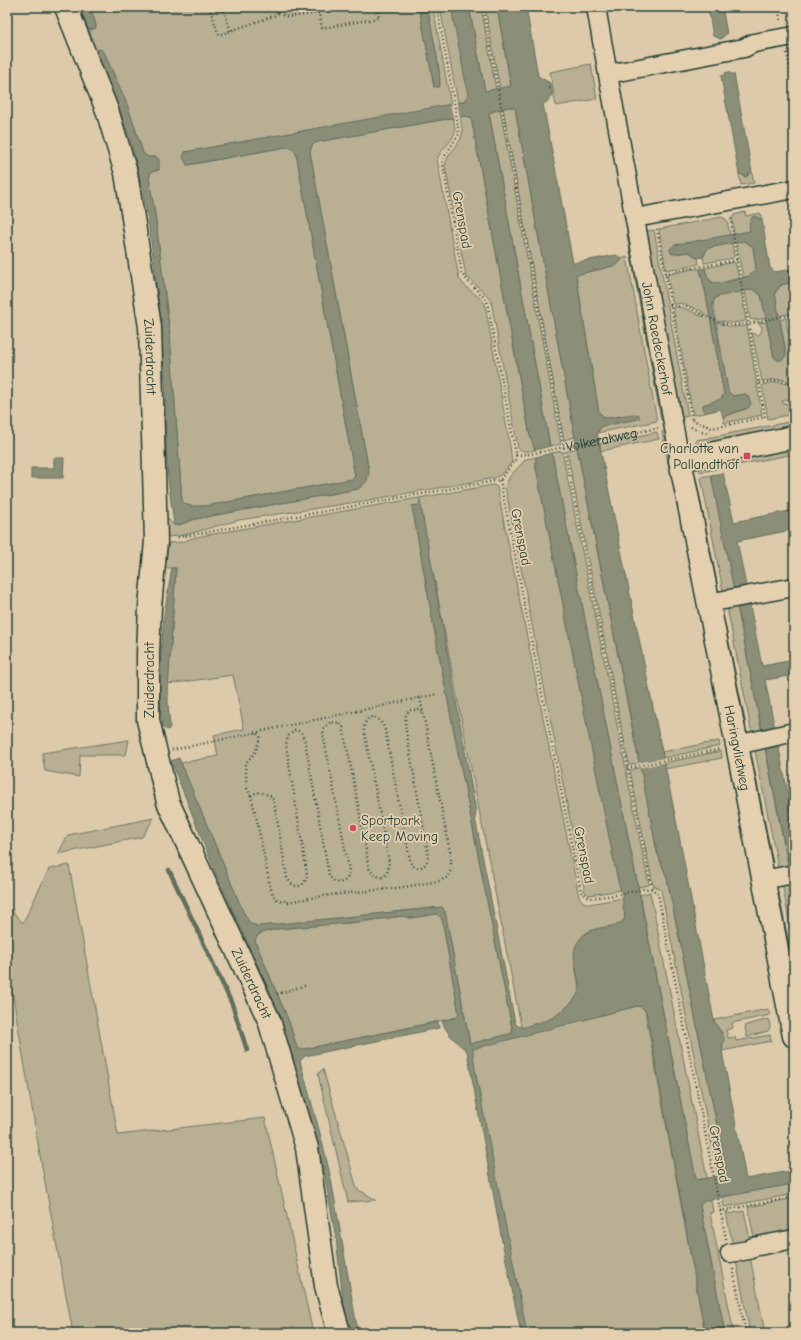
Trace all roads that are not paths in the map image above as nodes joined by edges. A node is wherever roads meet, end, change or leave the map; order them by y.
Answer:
1 (66, 7) edge
2 (596, 7) edge
3 (794, 36) edge
4 (608, 74) junction
5 (794, 189) edge
6 (635, 218) junction
7 (794, 437) edge
8 (680, 460) junction
9 (794, 587) edge
10 (718, 601) junction
11 (794, 732) edge
12 (746, 742) junction
13 (779, 877) edge
14 (793, 1024) edge
15 (794, 1239) edge
16 (730, 1253) dead end
17 (339, 1333) edge

1 - 17 street, Zuiderdracht
2 - 4 street, John Raedeckerhof
3 - 4 street
4 - 6 street, John Raedeckerhof
5 - 6 street
6 - 8 street, John Raedeckerhof
7 - 8 street
8 - 10 street, Haringvlietweg
9 - 10 street
10 - 12 street, Haringvlietweg
11 - 12 street
12 - 13 street, Haringvlietweg
13 - 14 street, Haringvlietweg
15 - 16 street

